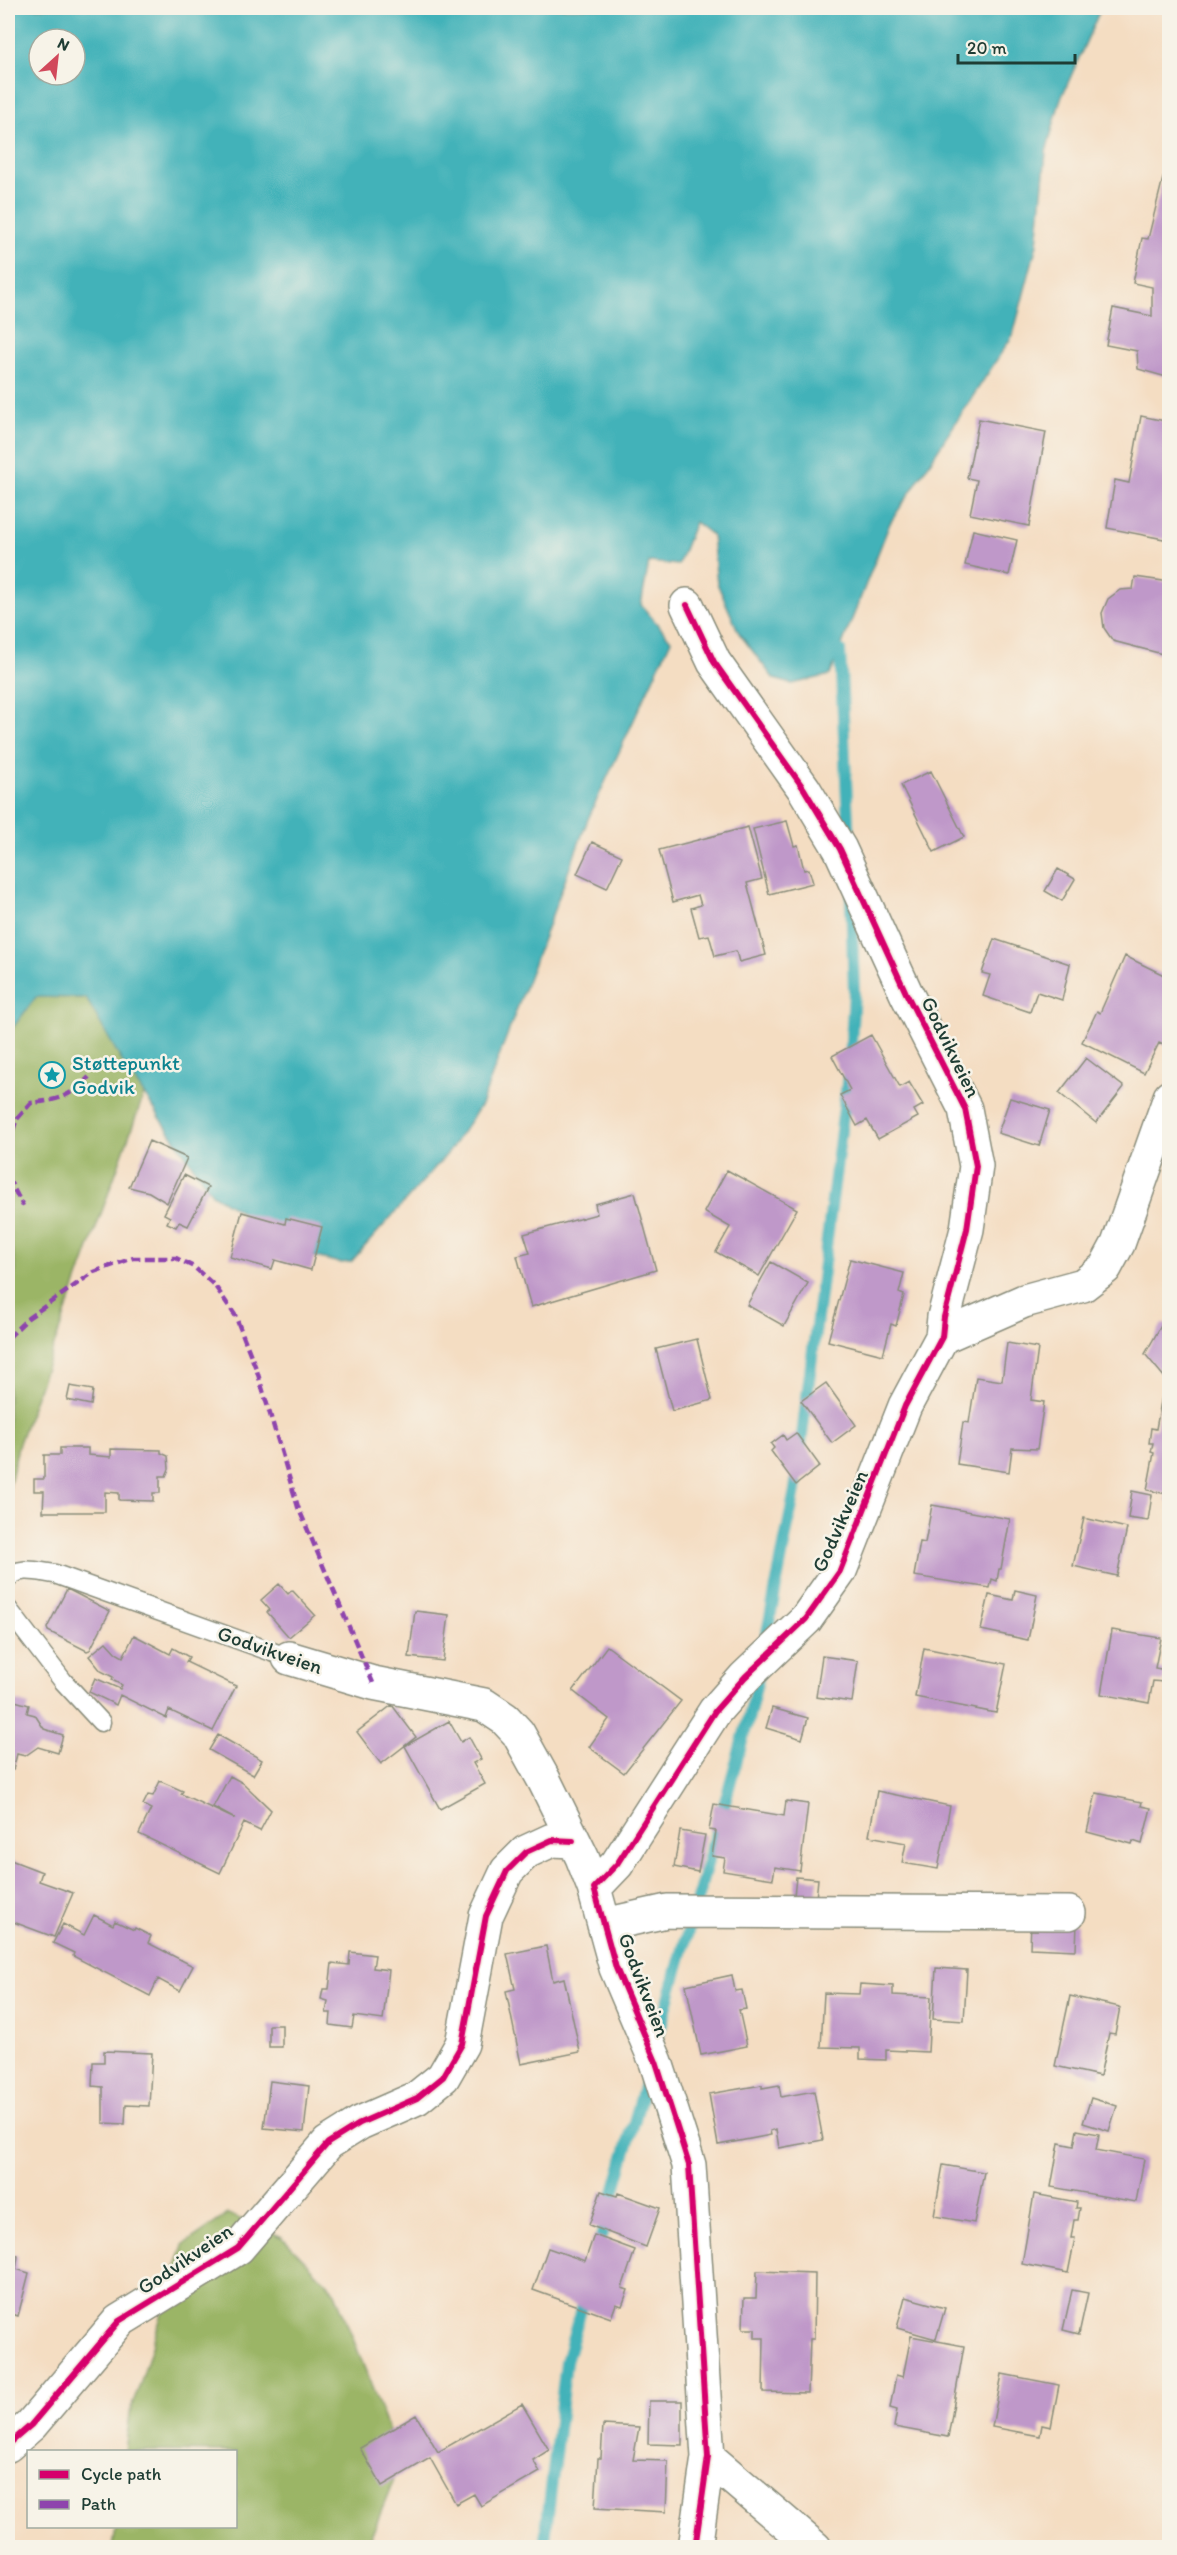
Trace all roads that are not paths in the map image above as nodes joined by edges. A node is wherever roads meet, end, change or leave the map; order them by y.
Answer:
1 (687, 605) dead end
2 (1170, 1097) edge
3 (942, 1336) junction
4 (8, 1579) edge
5 (8, 1608) edge
6 (289, 1658) joint
7 (101, 1722) dead end
8 (573, 1841) junction
9 (594, 1888) junction
10 (1069, 1912) dead end
11 (604, 1924) junction
12 (8, 2445) edge
13 (708, 2457) junction
14 (695, 2547) edge
15 (815, 2547) edge

1 - 3 street, Godvikveien
2 - 3 street
3 - 9 street, Godvikveien
4 - 6 lane, Godvikveien
5 - 7 lane
6 - 8 street, Godvikveien
8 - 9 street, Godvikveien
8 - 12 street, Godvikveien
9 - 11 street, Godvikveien
10 - 11 street, Godvikveien
11 - 13 street, Godvikveien
13 - 14 street, Godvikveien
13 - 15 street

